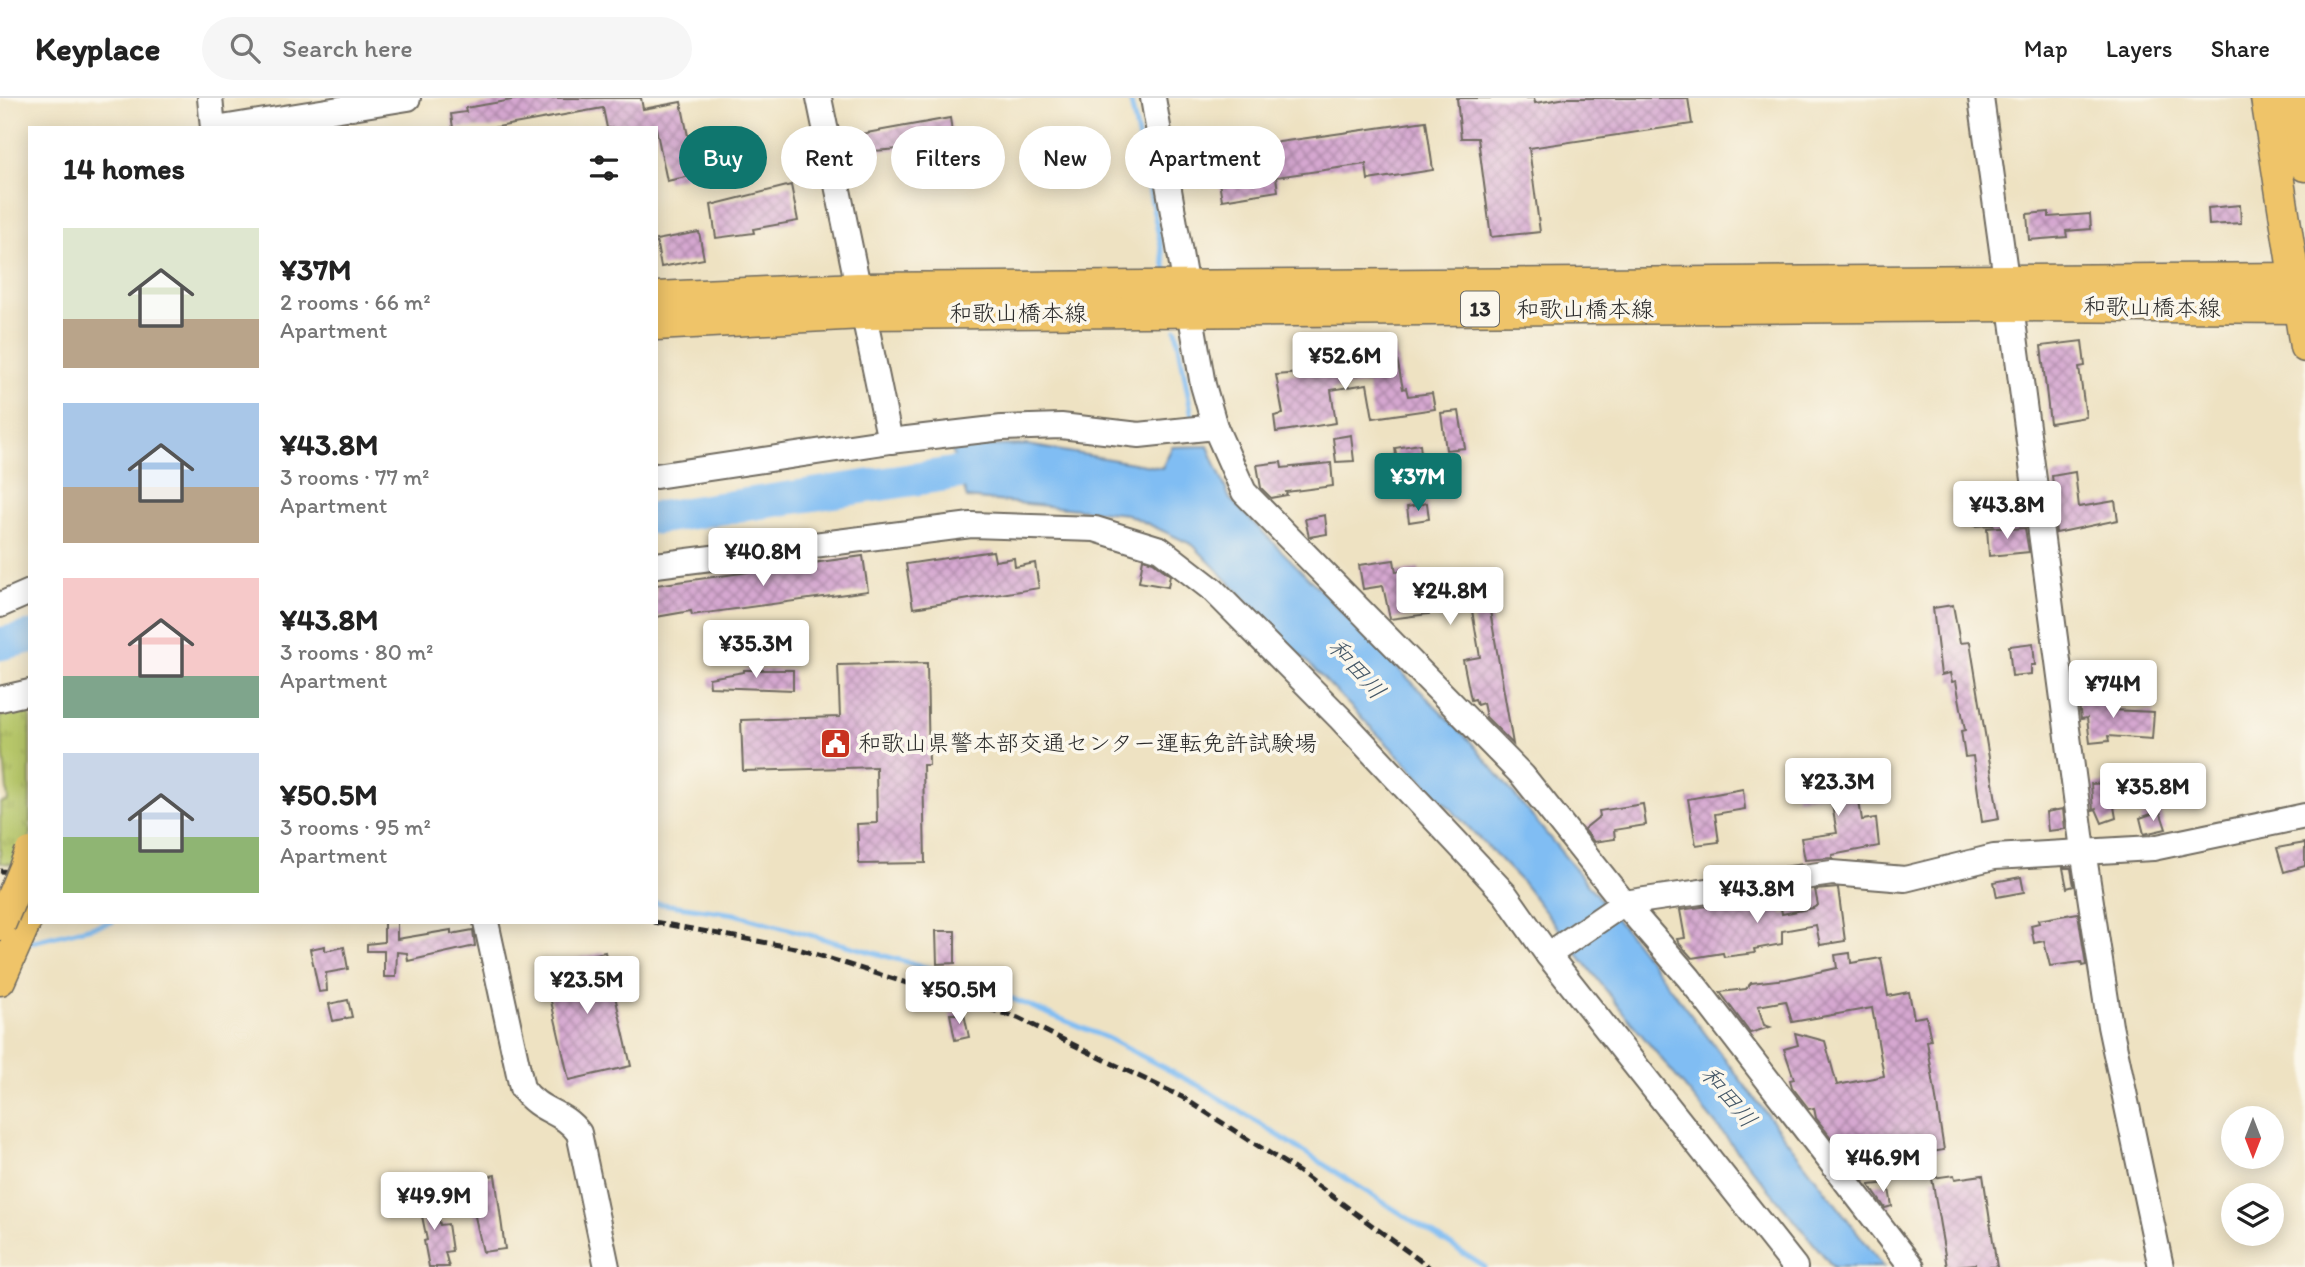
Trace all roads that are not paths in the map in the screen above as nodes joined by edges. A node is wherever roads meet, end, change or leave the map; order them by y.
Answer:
1 (210, 98) edge
2 (408, 98) edge
3 (819, 98) edge
4 (1153, 98) edge
5 (1981, 98) edge
6 (2266, 98) edge
7 (2294, 98) edge
8 (317, 113) edge
9 (213, 126) edge
10 (235, 126) edge
11 (2305, 166) edge
12 (2300, 278) edge
13 (2009, 292) junction
14 (658, 297) edge
15 (1188, 298) junction
16 (861, 301) junction
17 (2302, 308) edge
18 (658, 325) edge
19 (2305, 346) edge
20 (1215, 427) junction
21 (890, 441) junction
22 (658, 476) edge
23 (658, 565) edge
24 (28, 593) edge
25 (0, 605) edge
26 (28, 692) edge
27 (0, 699) edge
28 (2305, 816) edge
29 (2083, 850) junction
30 (28, 858) edge
31 (1624, 903) junction
32 (28, 917) edge
33 (486, 924) edge
34 (0, 925) edge
35 (1552, 953) junction
36 (0, 980) edge
37 (607, 1267) edge
38 (1795, 1267) edge
39 (1912, 1267) edge
40 (2161, 1267) edge

1 - 9 street
2 - 8 street
3 - 16 street
4 - 15 street
5 - 13 street
6 - 12 main road
7 - 11 main road
8 - 10 street
12 - 13 main road, 和歌山橋本線 / 13
12 - 17 main road
13 - 15 main road, 和歌山橋本線 / 13
13 - 17 main road, 和歌山橋本線 / 13
13 - 29 street
14 - 16 main road, 和歌山橋本線 / 13
15 - 16 main road, 和歌山橋本線 / 13
15 - 20 street
16 - 18 main road, 和歌山橋本線 / 13
16 - 21 street
17 - 19 main road
20 - 21 street
20 - 31 street
21 - 22 street
23 - 35 street
24 - 25 street
26 - 27 street
28 - 29 street
29 - 31 street
29 - 40 street
30 - 34 main road, bridge
31 - 35 street
31 - 39 street
32 - 36 main road
33 - 37 street
35 - 38 street

